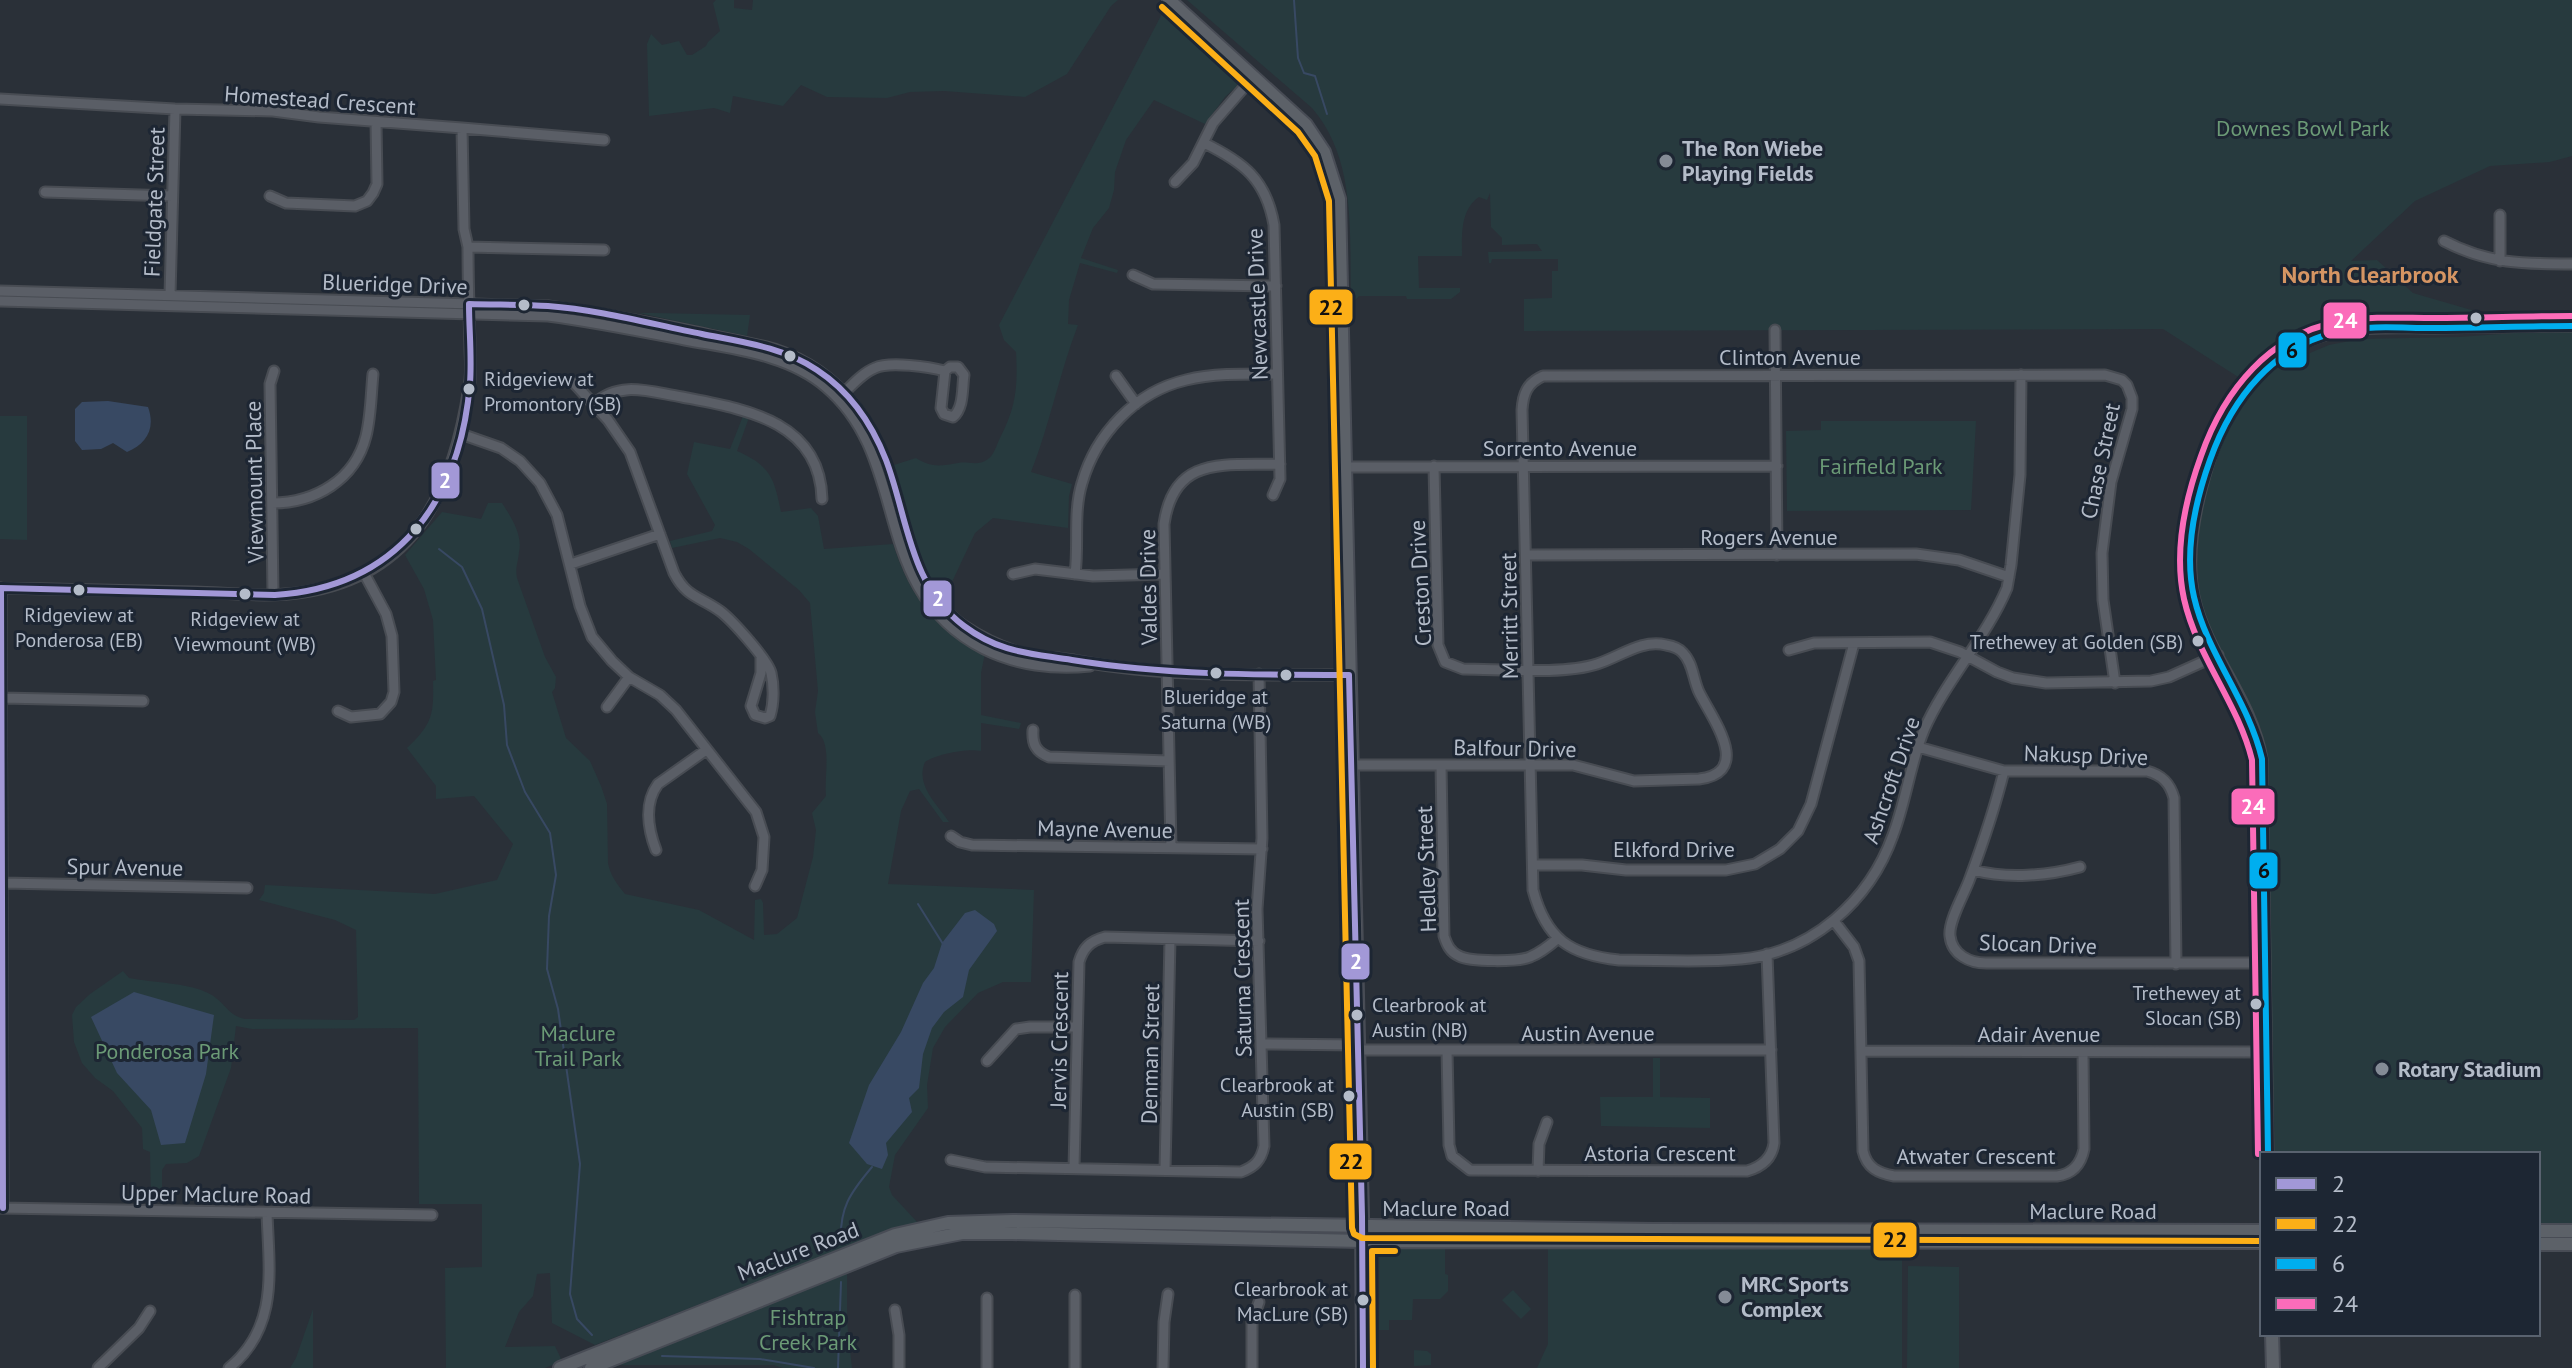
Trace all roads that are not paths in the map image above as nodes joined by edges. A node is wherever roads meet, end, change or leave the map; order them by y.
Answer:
1 (1169, 0) edge
2 (1253, 77) junction
3 (0, 99) edge
4 (175, 109) junction
5 (376, 122) junction
6 (462, 128) junction
7 (604, 140) dead end
8 (1204, 143) junction
9 (1175, 182) dead end
10 (45, 192) dead end
11 (172, 196) junction
12 (270, 196) dead end
13 (2500, 215) dead end
14 (2444, 241) dead end
15 (468, 247) junction
16 (604, 250) dead end
17 (2500, 261) junction
18 (2572, 264) edge
19 (1133, 275) dead end
20 (1276, 286) junction
21 (0, 291) edge
22 (170, 295) junction
23 (0, 301) edge
24 (469, 308) junction
25 (2572, 326) edge
26 (1775, 330) dead end
27 (274, 371) dead end
28 (945, 371) junction
29 (373, 374) dead end
30 (1277, 374) junction
31 (1775, 375) junction
32 (2021, 375) junction
33 (1116, 376) dead end
34 (573, 382) dead end
35 (2130, 390) joint
36 (841, 395) junction
37 (594, 404) junction
38 (1136, 404) junction
39 (461, 434) junction
40 (1280, 464) junction
41 (1434, 466) junction
42 (1523, 466) junction
43 (1777, 466) junction
44 (1344, 467) junction
45 (1273, 495) dead end
46 (822, 499) dead end
47 (272, 503) junction
48 (660, 534) junction
49 (1526, 555) junction
50 (1777, 555) junction
51 (571, 564) junction
52 (364, 573) junction
53 (1013, 574) dead end
54 (1075, 574) junction
55 (1165, 574) junction
56 (2009, 577) junction
57 (0, 588) edge
58 (273, 594) junction
59 (1854, 643) junction
60 (1789, 650) dead end
61 (2218, 655) junction
62 (1967, 656) junction
63 (761, 658) junction
64 (1528, 668) junction
65 (1168, 672) junction
66 (1259, 674) junction
67 (1349, 675) junction
68 (629, 677) junction
69 (2115, 683) junction
70 (2, 698) junction
71 (143, 701) dead end
72 (607, 707) dead end
73 (338, 711) dead end
74 (1033, 730) dead end
75 (1918, 747) junction
76 (706, 750) junction
77 (1169, 761) junction
78 (1351, 765) junction
79 (1441, 765) junction
80 (1531, 765) junction
81 (2004, 771) junction
82 (951, 836) dead end
83 (1171, 847) junction
84 (1262, 849) junction
85 (656, 850) dead end
86 (1533, 865) junction
87 (2080, 867) dead end
88 (1973, 870) junction
89 (3, 883) junction
90 (755, 886) dead end
91 (247, 888) dead end
92 (1834, 921) junction
93 (1170, 939) junction
94 (1557, 939) junction
95 (1259, 941) junction
96 (1767, 954) junction
97 (2264, 963) junction
98 (2176, 964) junction
99 (1077, 1027) junction
100 (1262, 1044) junction
101 (1358, 1048) junction
102 (1771, 1050) junction
103 (1447, 1051) junction
104 (1862, 1051) junction
105 (2083, 1052) junction
106 (2265, 1052) junction
107 (987, 1061) dead end
108 (1547, 1122) dead end
109 (2268, 1152) edge
110 (951, 1160) dead end
111 (1074, 1168) junction
112 (1165, 1170) junction
113 (1538, 1171) junction
114 (1, 1208) edge
115 (267, 1213) junction
116 (432, 1215) dead end
117 (2260, 1231) edge
118 (2540, 1231) edge
119 (2572, 1231) edge
120 (1362, 1234) junction
121 (2260, 1242) edge
122 (2540, 1244) edge
123 (2572, 1244) edge
124 (1168, 1294) dead end
125 (1075, 1295) dead end
126 (987, 1298) dead end
127 (1259, 1302) dead end
128 (895, 1310) dead end
129 (150, 1311) dead end
130 (2272, 1336) edge
131 (98, 1368) edge
132 (229, 1368) edge
133 (560, 1368) edge
134 (591, 1368) edge
135 (899, 1368) edge
136 (987, 1368) edge
137 (1075, 1368) edge
138 (1163, 1368) edge
139 (1252, 1368) edge
140 (1363, 1368) edge
141 (2273, 1368) edge

1 - 2 main road
2 - 8 street
2 - 44 main road
3 - 4 street, Homestead Crescent
4 - 5 street, Homestead Crescent
4 - 11 street, Fieldgate Street
5 - 6 street, Homestead Crescent
5 - 12 street
6 - 7 street, Homestead Crescent
6 - 15 street
8 - 9 street
8 - 20 street, Newcastle Drive
10 - 11 street
11 - 22 street, Fieldgate Street
13 - 17 street
14 - 17 street
15 - 16 street
15 - 24 street
17 - 18 street
19 - 20 street
20 - 30 street, Newcastle Drive
21 - 22 street, Blueridge Drive
22 - 24 street, Blueridge Drive
23 - 24 street, Blueridge Drive
24 - 36 street, Blueridge Drive
24 - 39 street
25 - 61 street
26 - 31 street
27 - 47 street, Viewmount Place
28 - 28 street
28 - 36 street
29 - 47 street
30 - 38 street
30 - 40 street, Newcastle Drive
31 - 32 street, Clinton Avenue
31 - 42 street, Clinton Avenue
31 - 43 street
32 - 35 street, Clinton Avenue
32 - 56 street, Ashcroft Drive
33 - 38 street
34 - 37 street
35 - 69 street, Chase Street
36 - 65 street, Blueridge Drive
37 - 46 street
37 - 48 street
38 - 54 street
39 - 51 street
39 - 52 street
40 - 45 street, Newcastle Drive
40 - 55 street, Valdes Drive
41 - 42 street, Sorrento Avenue
41 - 44 street, Sorrento Avenue
41 - 64 street, Creston Drive
42 - 43 street, Sorrento Avenue
42 - 49 street, Merritt Street
43 - 50 street
44 - 67 main road
47 - 58 street, Viewmount Place
48 - 51 street
48 - 63 street
49 - 50 street, Rogers Avenue
49 - 64 street, Merritt Street
50 - 56 street, Rogers Avenue
51 - 68 street
52 - 58 street
52 - 73 street
53 - 54 street
54 - 55 street
55 - 65 street, Valdes Drive
56 - 62 street, Ashcroft Drive
57 - 58 street
57 - 70 street
59 - 60 street
59 - 62 street
59 - 86 street, Elkford Drive
61 - 69 street
61 - 97 street
62 - 69 street
62 - 75 street, Ashcroft Drive
63 - 63 street
64 - 80 street, Merritt Street
64 - 80 street, Balfour Drive
65 - 66 street, Blueridge Drive
65 - 77 street, Valdes Drive
66 - 67 street, Blueridge Drive
66 - 84 street, Saturna Crescent
67 - 78 main road
68 - 72 street
68 - 76 street
70 - 71 street
70 - 89 street
74 - 77 street
75 - 81 street, Nakusp Drive
75 - 92 street, Ashcroft Drive
76 - 85 street
76 - 90 street
77 - 83 street, Valdes Drive
78 - 79 street, Balfour Drive
78 - 101 main road
79 - 80 street, Balfour Drive
79 - 94 street, Hedley Street
80 - 86 street
81 - 88 street, Slocan Drive
81 - 98 street, Nakusp Drive
82 - 83 street, Mayne Avenue
83 - 84 street, Mayne Avenue
84 - 95 street, Saturna Crescent
86 - 94 street
87 - 88 street
88 - 98 street, Slocan Drive
89 - 91 street, Spur Avenue
89 - 114 street
92 - 96 street, Ashcroft Drive
92 - 104 street, Atwater Crescent
93 - 95 street, Jervis Crescent
93 - 99 street, Jervis Crescent
93 - 112 street, Denman Street
94 - 96 street, Ashcroft Drive
95 - 100 street, Saturna Crescent
96 - 102 street, Astoria Crescent
97 - 98 street, Slocan Drive
97 - 106 street
99 - 107 street
99 - 111 street, Jervis Crescent
100 - 101 street, Austin Avenue
100 - 112 street, Saturna Crescent
101 - 103 street, Austin Avenue
101 - 120 main road
102 - 103 street, Austin Avenue
102 - 113 street, Astoria Crescent
103 - 113 street, Astoria Crescent
104 - 105 street, Adair Avenue
104 - 105 street, Atwater Crescent
105 - 106 street, Adair Avenue
106 - 109 street
108 - 113 street
110 - 111 street, Saturna Crescent
111 - 112 street, Saturna Crescent
114 - 115 street, Upper Maclure Road
115 - 116 street, Upper Maclure Road
115 - 132 street
117 - 120 main road, Maclure Road
118 - 119 main road
120 - 121 main road, Maclure Road
120 - 133 main road, Maclure Road
120 - 134 main road, Maclure Road
120 - 140 main road
122 - 123 main road
124 - 138 street
125 - 137 street
126 - 136 street
127 - 139 street
128 - 135 street
129 - 131 street
130 - 141 main road

